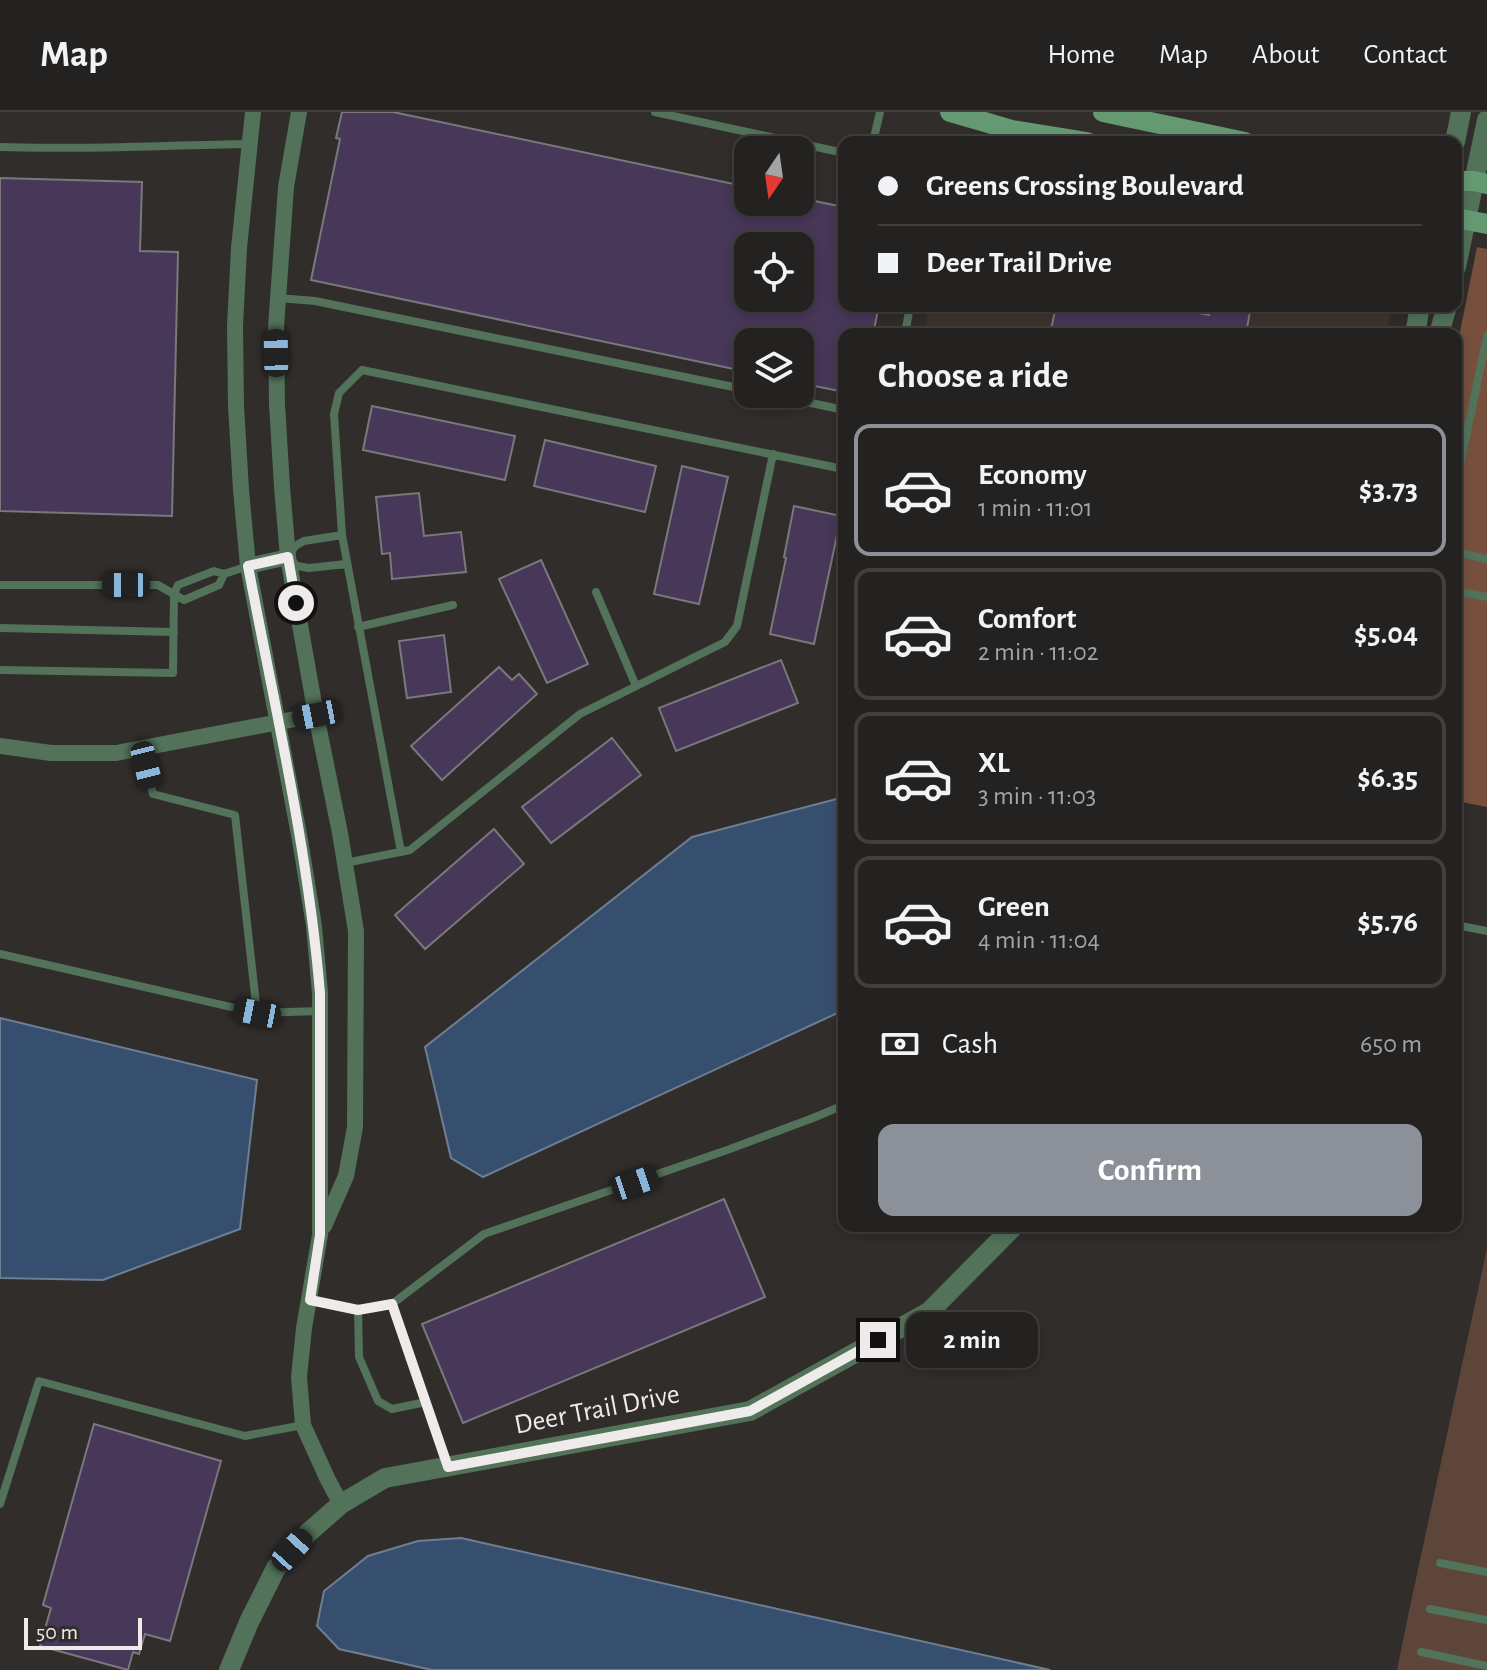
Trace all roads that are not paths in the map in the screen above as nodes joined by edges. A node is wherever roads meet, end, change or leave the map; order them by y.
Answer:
1 (253, 112) edge
2 (299, 112) edge
3 (655, 112) edge
4 (880, 112) edge
5 (950, 112) edge
6 (1103, 112) edge
7 (1461, 112) edge
8 (1487, 120) edge
9 (1165, 134) edge
10 (874, 136) edge
11 (1011, 136) edge
12 (1185, 136) edge
13 (1456, 136) edge
14 (249, 144) junction
15 (0, 147) edge
16 (838, 152) edge
17 (1472, 182) edge
18 (1462, 216) edge
19 (1462, 219) edge
20 (1487, 224) edge
21 (277, 298) junction
22 (1487, 336) edge
23 (734, 387) edge
24 (814, 404) edge
25 (838, 409) edge
26 (1462, 433) edge
27 (773, 454) junction
28 (838, 468) dead end
29 (342, 535) junction
30 (1462, 553) edge
31 (288, 557) junction
32 (1487, 559) edge
33 (346, 564) junction
34 (248, 566) junction
35 (224, 574) junction
36 (0, 585) edge
37 (596, 592) dead end
38 (1462, 592) edge
39 (174, 594) junction
40 (1487, 597) edge
41 (453, 605) dead end
42 (358, 627) junction
43 (0, 628) edge
44 (174, 632) junction
45 (0, 670) edge
46 (636, 686) junction
47 (316, 715) junction
48 (278, 722) junction
49 (0, 746) edge
50 (142, 748) junction
51 (401, 852) junction
52 (345, 863) junction
53 (1462, 926) edge
54 (1487, 931) edge
55 (0, 954) edge
56 (320, 1011) junction
57 (257, 1013) junction
58 (838, 1108) edge
59 (1008, 1232) edge
60 (320, 1235) junction
61 (310, 1300) junction
62 (392, 1304) junction
63 (358, 1310) junction
64 (426, 1402) junction
65 (303, 1425) junction
66 (448, 1467) junction
67 (0, 1504) edge
68 (341, 1504) junction
69 (1440, 1563) dead end
70 (1487, 1572) edge
71 (1430, 1609) dead end
72 (1487, 1620) edge
73 (1421, 1652) dead end
74 (1487, 1666) edge
75 (229, 1670) edge

1 - 14 street
2 - 21 street
3 - 16 lane
4 - 10 lane
5 - 11 main road
6 - 9 main road
7 - 13 street
8 - 17 street
9 - 12 main road
14 - 15 lane
14 - 34 street
17 - 18 street
19 - 20 main road
21 - 23 lane
21 - 31 street
22 - 26 lane
24 - 25 lane
27 - 28 lane
27 - 29 lane
27 - 46 lane
29 - 31 lane
29 - 33 lane
30 - 32 lane
31 - 33 lane
31 - 34 street
31 - 47 street
33 - 42 lane
34 - 35 lane
34 - 48 street
35 - 39 lane
35 - 39 lane
36 - 39 lane
37 - 46 lane
38 - 40 lane
39 - 44 lane
41 - 42 lane
42 - 51 lane
43 - 44 lane
44 - 45 lane
46 - 51 lane
47 - 48 street
47 - 52 street
48 - 50 street
48 - 56 street
49 - 50 street
50 - 57 lane
51 - 52 lane
52 - 60 street
53 - 54 lane
55 - 57 lane
56 - 57 lane
56 - 60 street
58 - 62 lane
59 - 66 street, Deer Trail Drive
60 - 61 street
61 - 63 lane
61 - 65 street
62 - 63 lane
62 - 64 lane
63 - 64 lane
64 - 66 lane
65 - 67 lane
65 - 68 street
66 - 68 street, Deer Trail Drive
68 - 75 street, Deer Trail Drive
69 - 70 lane
71 - 72 lane
73 - 74 lane

